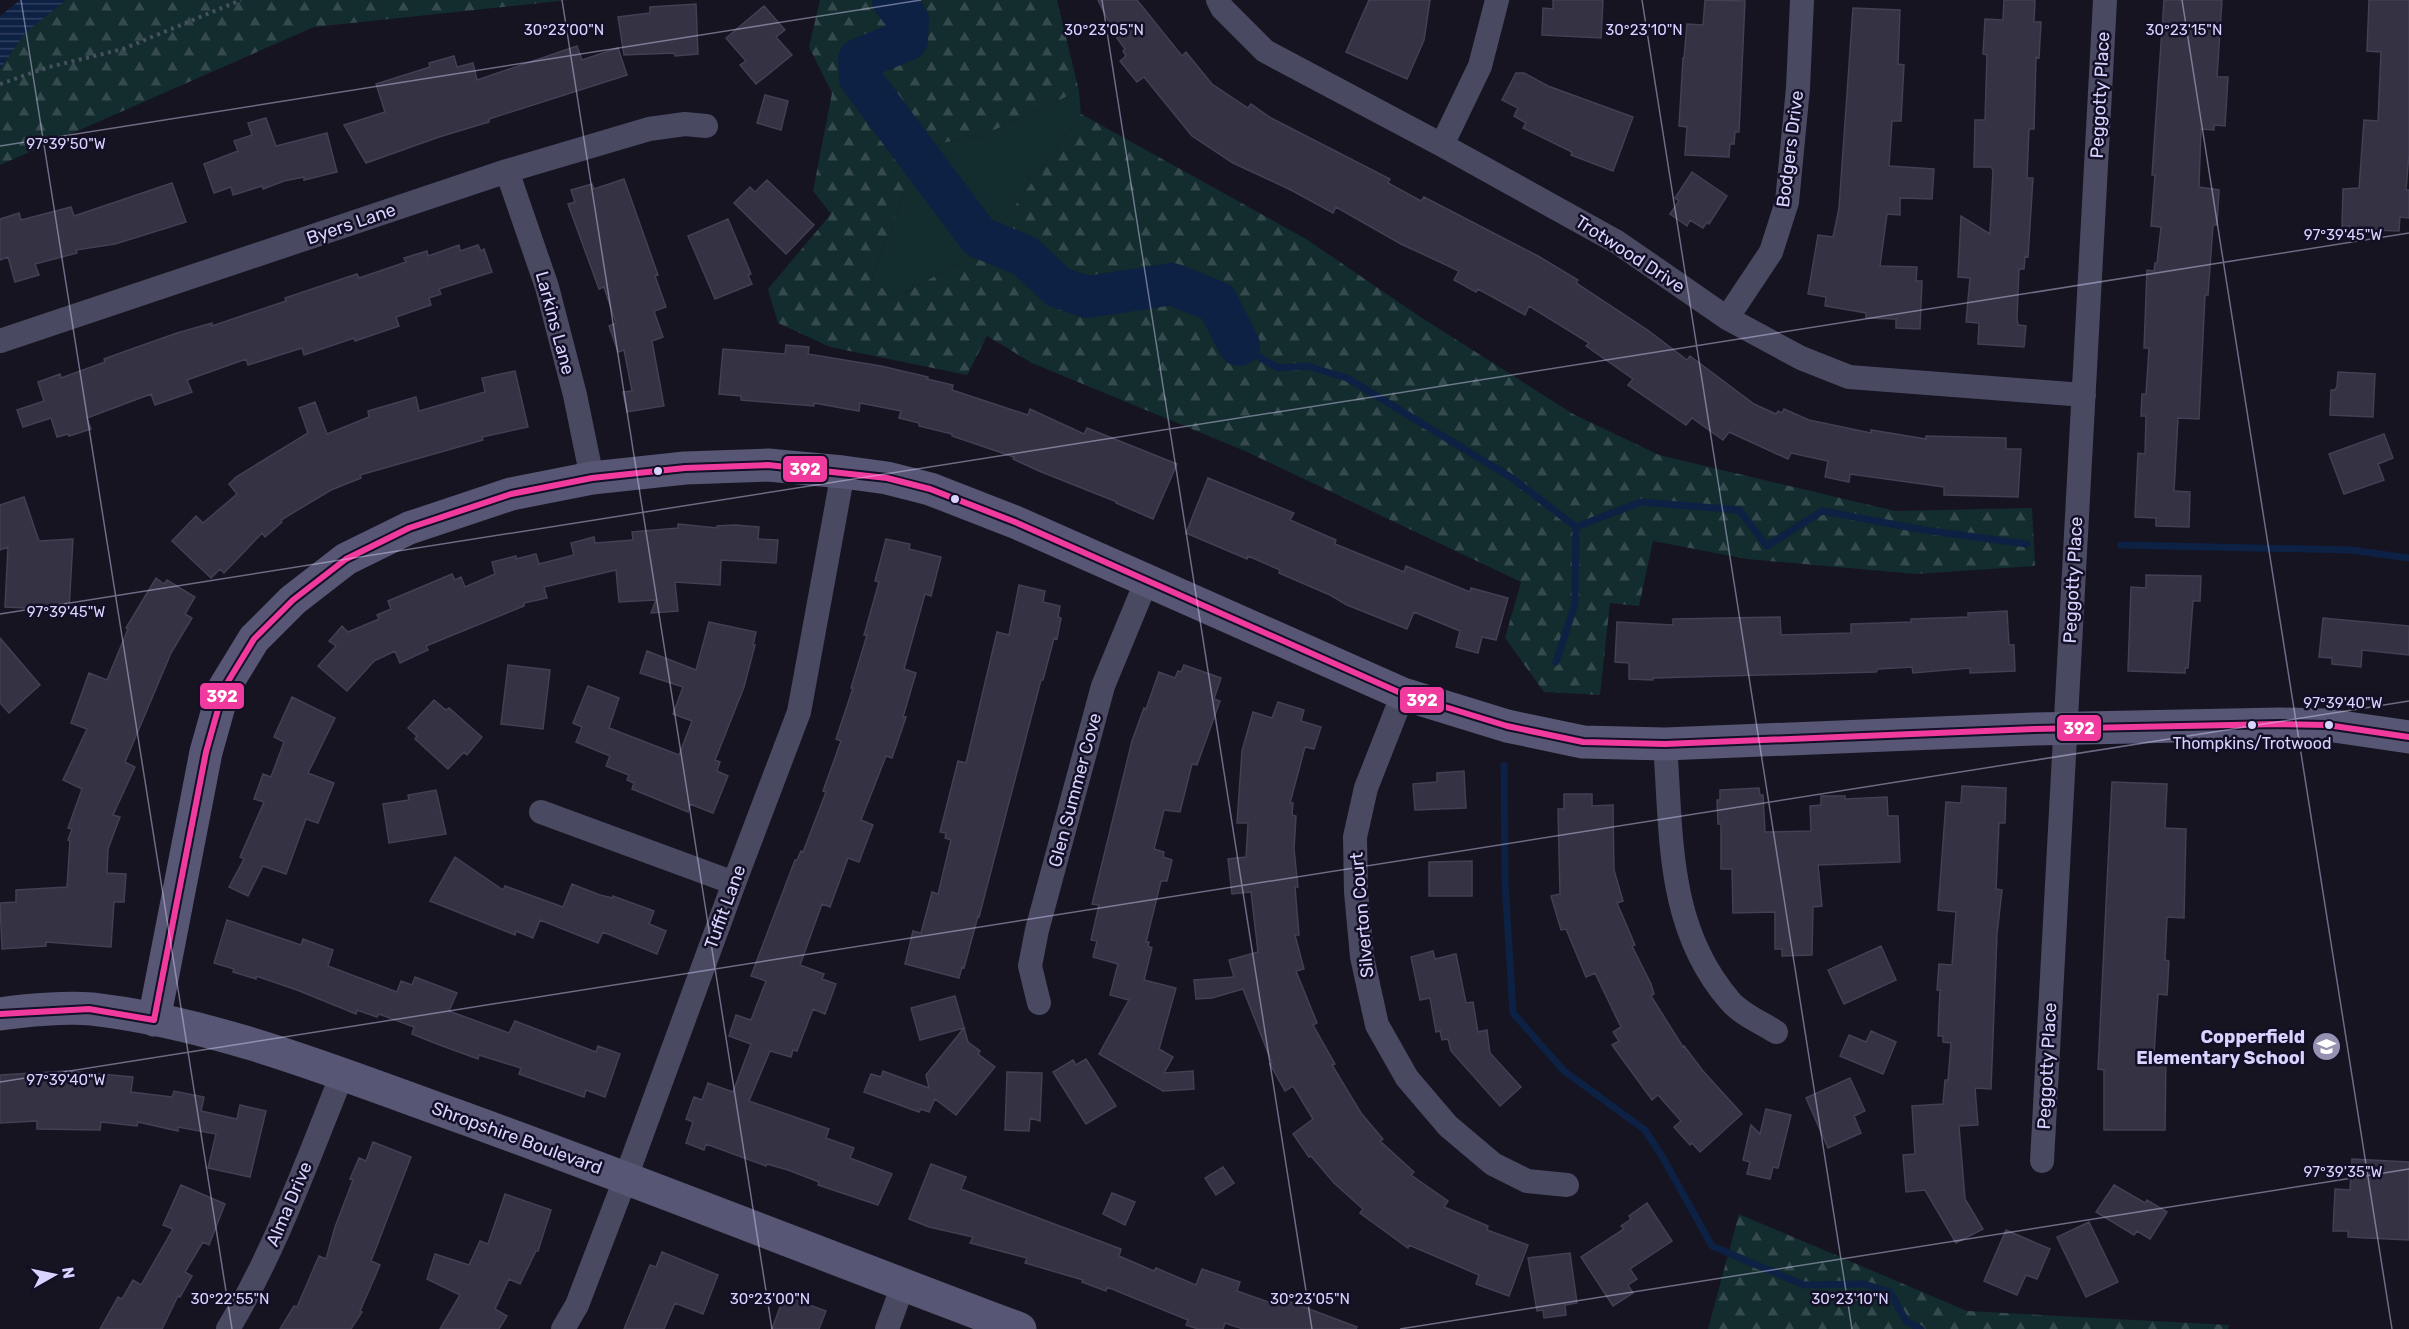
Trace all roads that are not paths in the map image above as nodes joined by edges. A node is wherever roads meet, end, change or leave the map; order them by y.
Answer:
1 (1218, 0) edge
2 (1497, 0) edge
3 (1802, 0) edge
4 (2105, 0) edge
5 (706, 126) dead end
6 (1442, 145) junction
7 (507, 171) junction
8 (1727, 318) junction
9 (0, 341) edge
10 (2084, 395) junction
11 (843, 472) junction
12 (592, 478) junction
13 (1146, 582) junction
14 (1403, 694) junction
15 (2064, 729) junction
16 (2409, 737) edge
17 (1665, 744) junction
18 (541, 812) dead end
19 (734, 883) junction
20 (1039, 1002) dead end
21 (0, 1014) edge
22 (154, 1020) junction
23 (1776, 1032) dead end
24 (342, 1075) junction
25 (2042, 1161) dead end
26 (627, 1177) junction
27 (1567, 1185) dead end
28 (903, 1285) junction
29 (228, 1329) edge
30 (563, 1329) edge
31 (887, 1329) edge
32 (1020, 1329) edge

1 - 6 street, Trotwood Drive
2 - 6 street
3 - 8 street, Bodgers Drive
4 - 10 street, Peggotty Place
5 - 7 street, Byers Lane
6 - 8 street, Trotwood Drive
7 - 9 street, Byers Lane
7 - 12 street, Larkins Lane
8 - 10 street, Trotwood Drive
10 - 15 street, Peggotty Place
11 - 12 street
11 - 13 street
11 - 19 street, Tuffit Lane
12 - 22 street
13 - 14 street
13 - 20 street, Glen Summer Cove
14 - 17 street
14 - 27 street, Silverton Court
15 - 16 street
15 - 17 street
15 - 25 street, Peggotty Place
17 - 23 street
18 - 19 street
19 - 26 street, Tuffit Lane
21 - 22 street, Shropshire Boulevard
22 - 24 street, Shropshire Boulevard
24 - 26 street, Shropshire Boulevard
24 - 29 street, Alma Drive
26 - 28 street, Shropshire Boulevard
26 - 30 street, Tuffit Lane
28 - 31 street
28 - 32 street, Shropshire Boulevard

